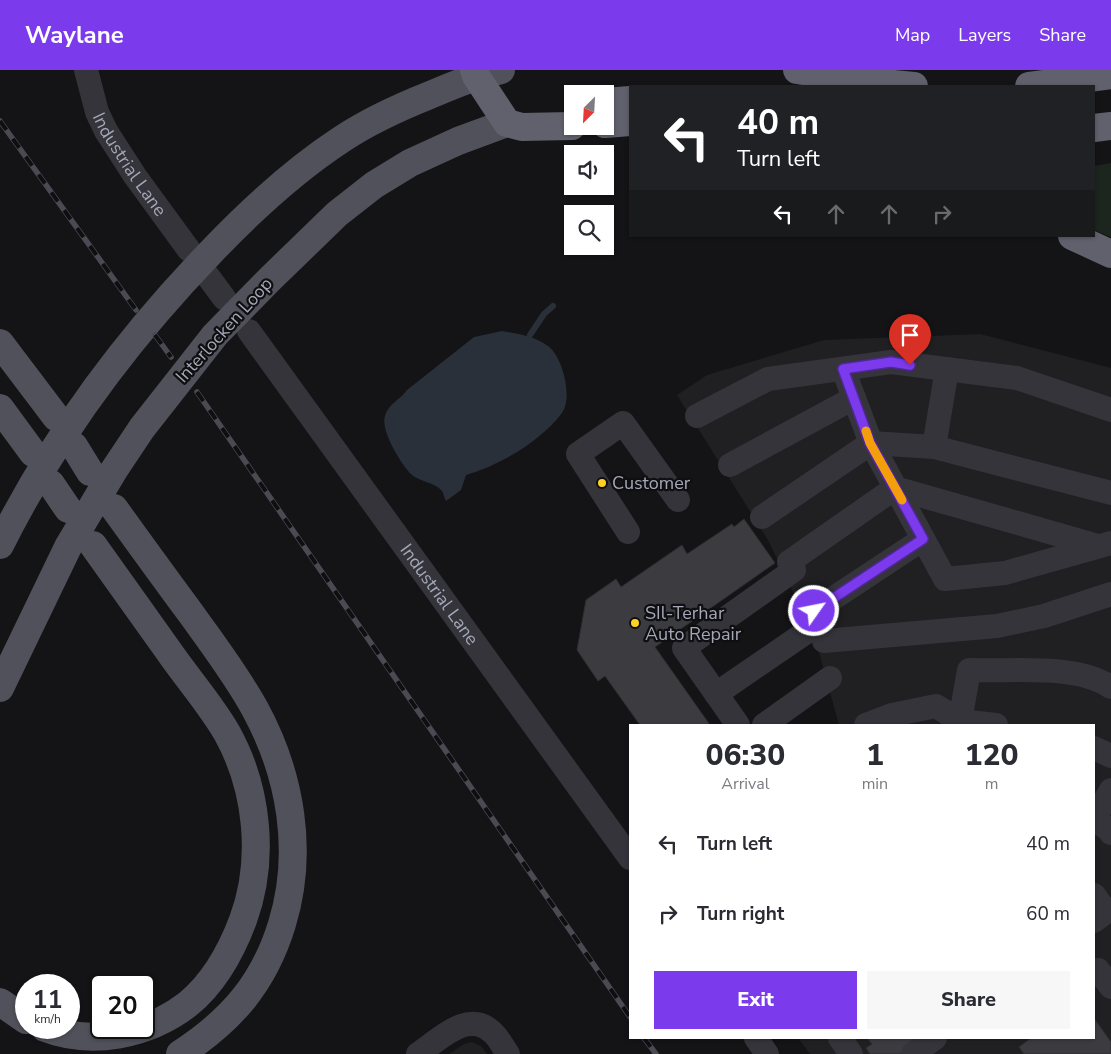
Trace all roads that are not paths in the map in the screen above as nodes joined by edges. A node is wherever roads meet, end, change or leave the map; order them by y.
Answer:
1 (86, 70) edge
2 (797, 70) edge
3 (483, 72) edge
4 (1111, 75) edge
5 (901, 85) edge
6 (1036, 85) edge
7 (629, 100) edge
8 (614, 101) edge
9 (564, 109) edge
10 (629, 122) edge
11 (507, 123) junction
12 (614, 123) edge
13 (564, 126) edge
14 (1111, 126) edge
15 (1095, 128) edge
16 (1074, 237) edge
17 (189, 250) dead end
18 (1111, 254) edge
19 (208, 275) dead end
20 (224, 298) dead end
21 (249, 330) dead end
22 (0, 344) edge
23 (843, 369) junction
24 (947, 369) junction
25 (854, 398) junction
26 (0, 408) edge
27 (1111, 410) edge
28 (697, 416) dead end
29 (56, 417) dead end
30 (870, 443) junction
31 (74, 446) dead end
32 (934, 447) junction
33 (33, 453) dead end
34 (730, 465) dead end
35 (90, 472) dead end
36 (51, 484) dead end
37 (895, 488) junction
38 (1111, 493) edge
39 (678, 500) dead end
40 (114, 508) dead end
41 (68, 509) dead end
42 (762, 517) dead end
43 (628, 532) dead end
44 (923, 539) junction
45 (0, 545) edge
46 (93, 545) dead end
47 (1104, 545) edge
48 (1111, 594) edge
49 (819, 625) junction
50 (830, 678) dead end
51 (1111, 687) edge
52 (0, 688) edge
53 (716, 694) junction
54 (958, 723) edge
55 (737, 724) edge
56 (765, 724) edge
57 (869, 724) edge
58 (977, 724) edge
59 (1095, 748) edge
60 (1111, 756) edge
61 (1111, 790) edge
62 (1095, 818) edge
63 (1095, 821) edge
64 (1111, 833) edge
65 (629, 857) edge
66 (1095, 896) edge
67 (1095, 920) edge
68 (0, 1002) edge
69 (15, 1012) edge
70 (80, 1036) edge
71 (757, 1039) edge
72 (841, 1039) edge
73 (935, 1039) edge
74 (180, 1054) edge
75 (418, 1054) edge
76 (508, 1054) edge
77 (767, 1054) edge
78 (851, 1054) edge
79 (913, 1054) edge

1 - 17 street, Industrial Lane
2 - 5 highway
3 - 11 highway
3 - 45 main road
4 - 6 highway
7 - 8 highway
9 - 11 highway, Interlocken Loop
10 - 12 highway
11 - 13 highway
11 - 52 main road, Interlocken Loop
14 - 15 highway
16 - 18 highway
19 - 20 street
21 - 65 street, Industrial Lane
22 - 29 main road
23 - 24 street
23 - 25 street
23 - 28 street
24 - 27 street
24 - 32 street
25 - 30 street
25 - 34 street
26 - 33 main road
30 - 32 street
30 - 37 street
30 - 42 street
31 - 35 main road
32 - 38 street
36 - 41 main road
37 - 44 street
37 - 47 street
37 - 53 street
39 - 43 street
40 - 74 main road
44 - 47 street
44 - 49 street
46 - 70 main road
48 - 49 street
49 - 53 street
50 - 56 street
51 - 54 street
53 - 55 street
54 - 57 street
54 - 58 street
59 - 60 street
61 - 62 street
63 - 64 street
66 - 67 street
68 - 69 main road
71 - 77 street
72 - 78 street
73 - 79 street
75 - 76 street

